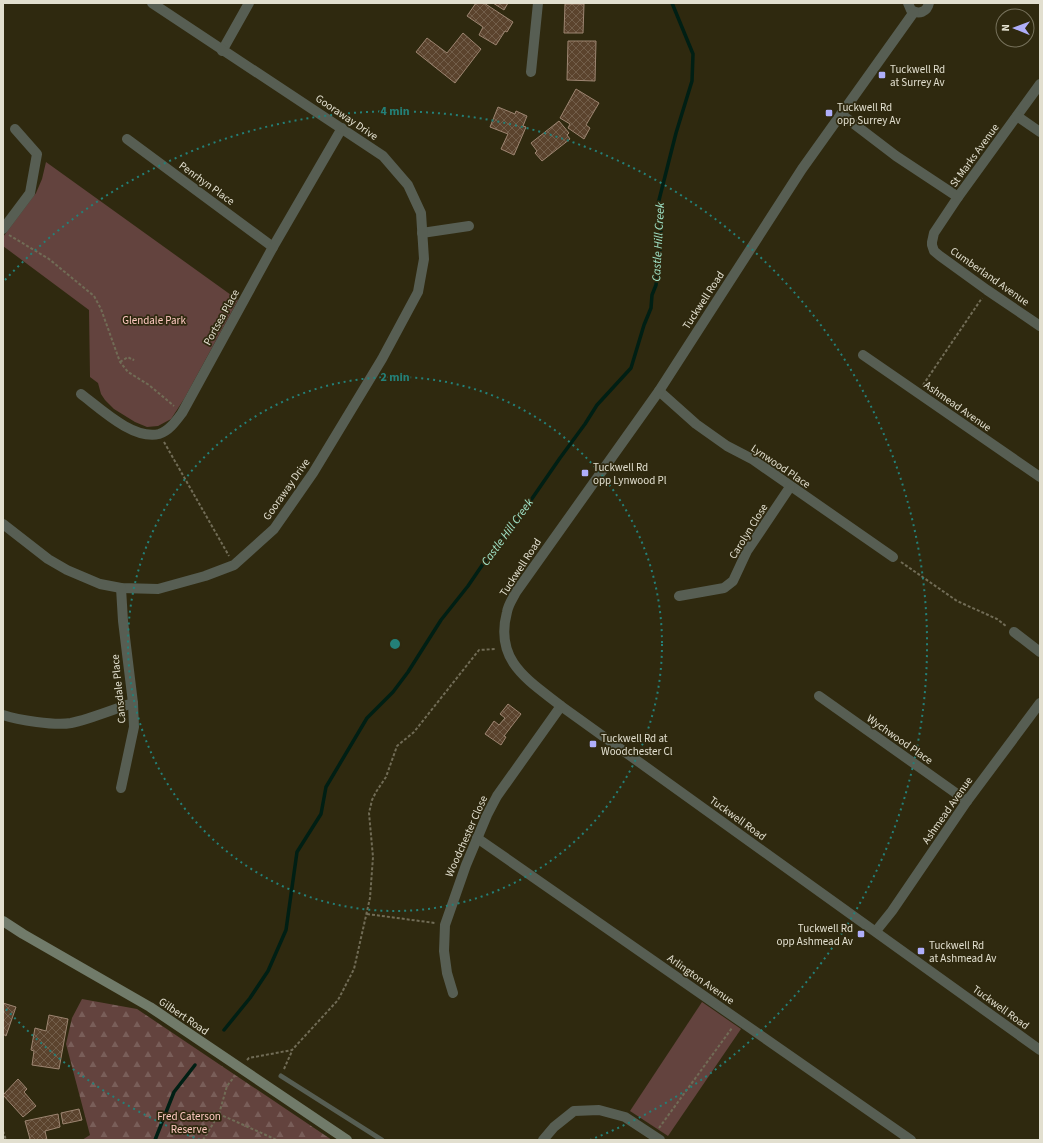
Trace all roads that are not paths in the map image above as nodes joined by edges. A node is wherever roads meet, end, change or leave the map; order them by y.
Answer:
1 (152, 3) edge
2 (249, 3) edge
3 (538, 3) edge
4 (908, 3) edge
5 (929, 3) edge
6 (914, 12) junction
7 (222, 50) junction
8 (531, 72) dead end
9 (1040, 84) edge
10 (841, 114) junction
11 (1017, 116) junction
12 (342, 128) junction
13 (15, 129) dead end
14 (1040, 132) edge
15 (127, 139) dead end
16 (958, 197) junction
17 (469, 226) dead end
18 (3, 231) edge
19 (422, 233) junction
20 (932, 242) joint
21 (273, 247) junction
22 (1040, 326) edge
23 (863, 355) dead end
24 (659, 391) junction
25 (80, 394) dead end
26 (1040, 477) edge
27 (790, 487) junction
28 (3, 524) edge
29 (893, 557) road end
30 (121, 588) junction
31 (679, 596) dead end
32 (1014, 632) road end
33 (1040, 652) edge
34 (818, 696) dead end
35 (133, 703) junction
36 (1040, 704) edge
37 (561, 706) junction
38 (3, 715) edge
39 (121, 788) dead end
40 (967, 801) junction
41 (477, 838) junction
42 (3, 921) edge
43 (876, 932) junction
44 (453, 994) dead end
45 (1040, 1050) edge
46 (281, 1076) road end
47 (657, 1138) edge
48 (347, 1140) edge
49 (382, 1140) edge
50 (544, 1140) edge
51 (911, 1140) edge

1 - 7 street, Gooraway Drive
2 - 7 street
3 - 8 street
4 - 6 street
5 - 6 street
6 - 10 street, Tuckwell Road
7 - 12 street, Gooraway Drive
9 - 11 street, St Marks Avenue
10 - 16 street
10 - 24 street, Tuckwell Road
11 - 14 street
11 - 16 street, St Marks Avenue
12 - 19 street, Gooraway Drive
12 - 21 street, Portsea Place
13 - 18 street
15 - 21 street, Penrhyn Place
16 - 20 street, St Marks Avenue
17 - 19 street
19 - 30 street, Gooraway Drive
20 - 22 street, Cumberland Avenue
21 - 25 street, Portsea Place
23 - 26 street, Ashmead Avenue
24 - 27 street, Lynwood Place
24 - 37 street, Tuckwell Road
27 - 29 street, Lynwood Place
27 - 31 street, Carolyn Close
28 - 30 street, Gooraway Drive
30 - 35 street, Cansdale Place
32 - 33 street
34 - 40 street, Wychwood Place
35 - 38 street
35 - 39 street, Cansdale Place
36 - 40 street, Ashmead Avenue
37 - 41 street, Woodchester Close
37 - 43 street, Tuckwell Road
40 - 43 street, Ashmead Avenue
41 - 44 street, Woodchester Close
41 - 51 street, Arlington Avenue
42 - 48 main road, Gilbert Road
43 - 45 street, Tuckwell Road
46 - 49 lane
47 - 50 street

